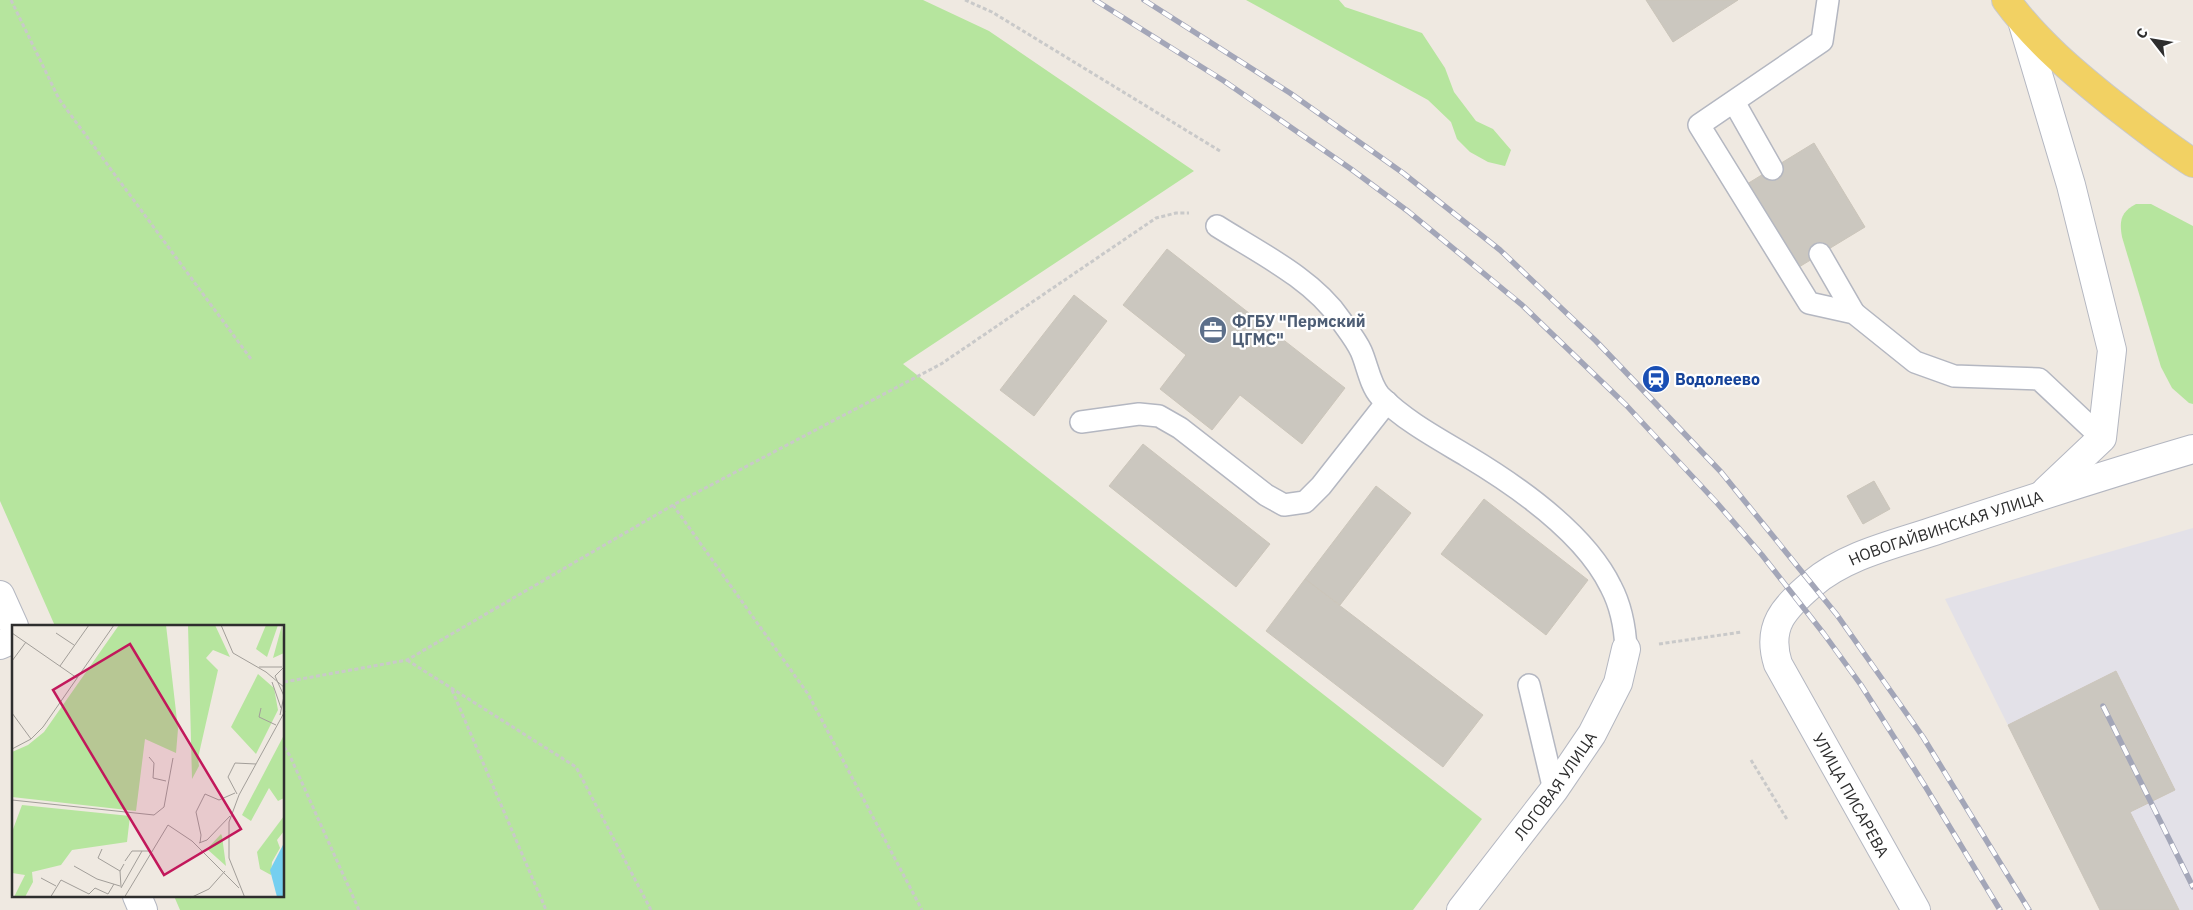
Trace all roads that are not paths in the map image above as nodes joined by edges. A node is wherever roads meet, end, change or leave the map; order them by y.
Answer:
1 (1828, 0) edge
2 (2006, 0) edge
3 (2023, 24) junction
4 (1734, 102) junction
5 (2193, 163) edge
6 (1772, 169) dead end
7 (1217, 226) road end
8 (1820, 254) dead end
9 (1854, 313) junction
10 (1387, 402) junction
11 (1081, 422) dead end
12 (2102, 438) junction
13 (2193, 449) edge
14 (2043, 494) junction
15 (0, 595) edge
16 (14, 625) edge
17 (12, 640) edge
18 (0, 645) edge
19 (1626, 649) joint
20 (1786, 680) joint
21 (1529, 685) dead end
22 (1554, 790) junction
23 (137, 898) edge
24 (1912, 908) edge
25 (143, 910) edge
26 (1461, 910) edge

1 - 4 lane
2 - 3 main road
3 - 5 main road
3 - 12 street
4 - 6 lane
4 - 9 lane
7 - 10 lane
8 - 9 lane
9 - 12 lane
10 - 11 lane
10 - 19 lane
12 - 14 street
13 - 14 street, НОВОГАЙВИНСКАЯ УЛИЦА
14 - 20 street, НОВОГАЙВИНСКАЯ УЛИЦА
15 - 16 street
17 - 18 street
19 - 22 street, ЛОГОВАЯ УЛИЦА
20 - 24 street, УЛИЦА ПИСАРЕВА
21 - 22 lane
22 - 26 street, ЛОГОВАЯ УЛИЦА
23 - 25 street

